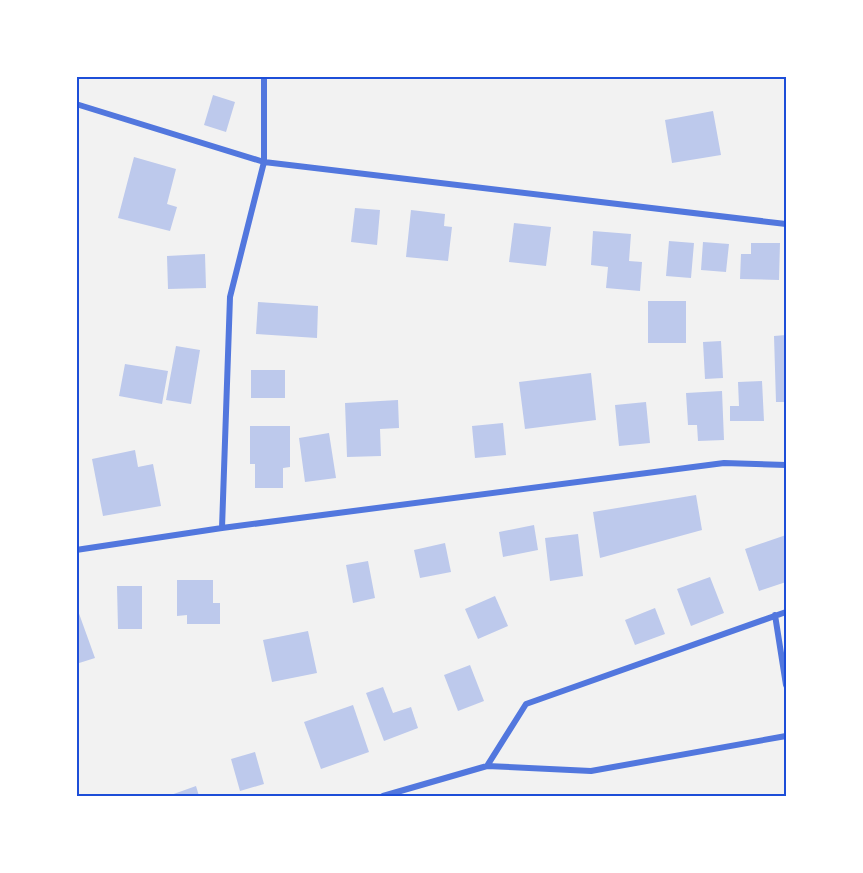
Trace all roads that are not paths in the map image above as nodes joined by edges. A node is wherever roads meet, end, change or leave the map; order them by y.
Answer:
1 (264, 76) edge
2 (76, 104) edge
3 (264, 162) junction
4 (786, 224) edge
5 (786, 465) edge
6 (222, 528) junction
7 (76, 550) edge
8 (786, 612) edge
9 (775, 615) junction
10 (786, 685) edge
11 (786, 736) edge
12 (487, 766) junction
13 (383, 796) edge

1 - 3 street
2 - 3 street
3 - 4 street
3 - 6 street
5 - 6 street
6 - 7 street
8 - 9 street
9 - 10 street
9 - 12 street
11 - 12 street
12 - 13 street

